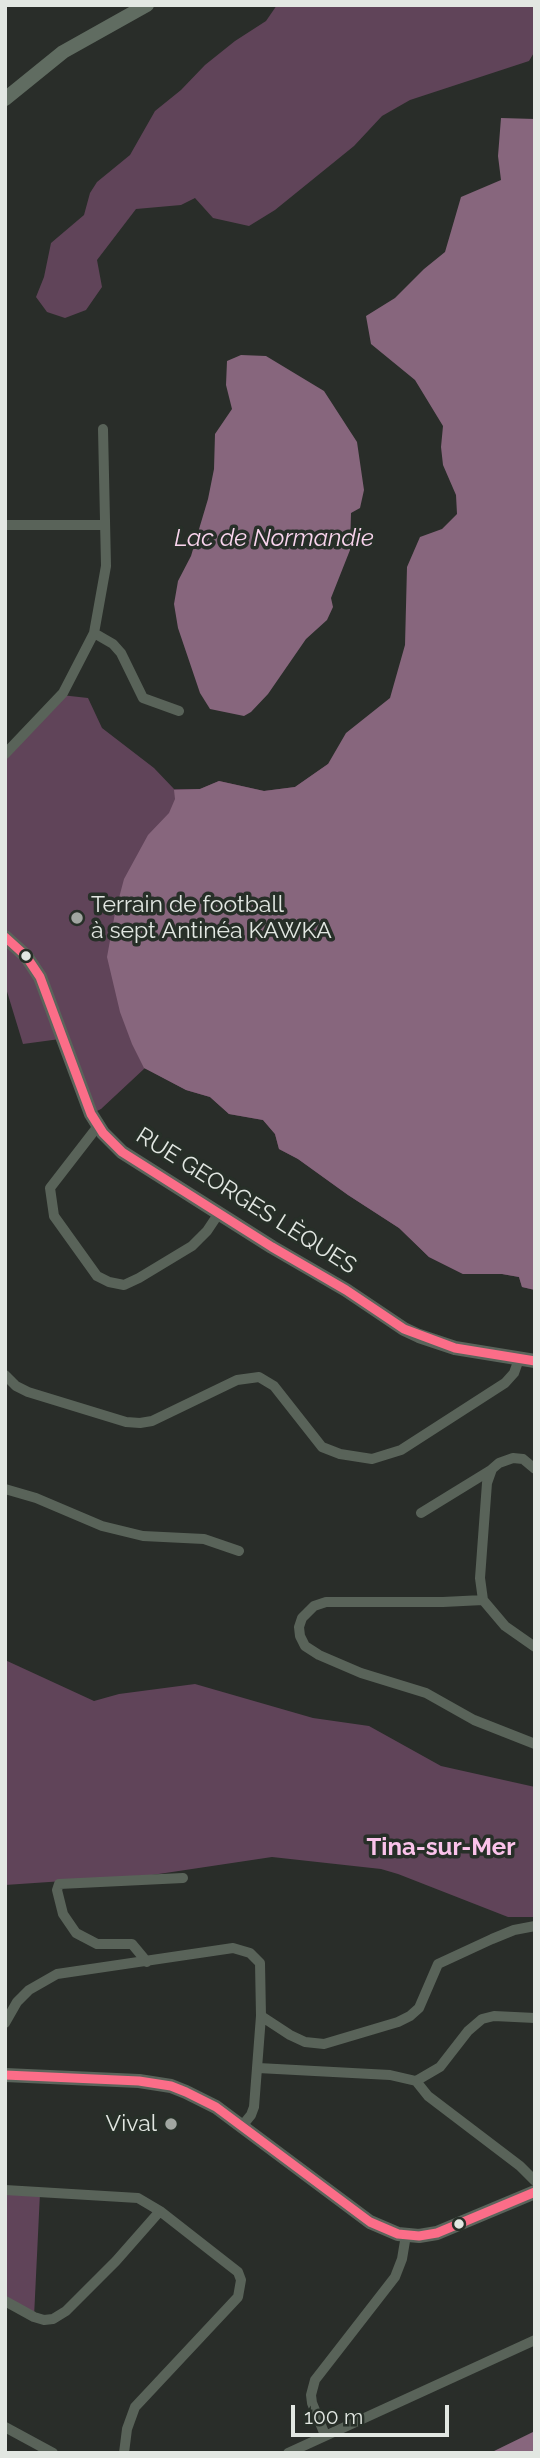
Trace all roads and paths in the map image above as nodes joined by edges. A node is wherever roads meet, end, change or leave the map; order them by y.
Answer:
1 (147, 5) edge
2 (5, 99) edge
3 (103, 429) dead end
4 (5, 525) edge
5 (104, 525) junction
6 (94, 633) junction
7 (179, 711) dead end
8 (5, 753) edge
9 (5, 937) edge
10 (98, 1126) junction
11 (219, 1213) junction
12 (519, 1359) junction
13 (535, 1361) edge
14 (5, 1375) edge
15 (492, 1469) junction
16 (535, 1469) edge
17 (5, 1489) edge
18 (422, 1513) dead end
19 (239, 1551) dead end
20 (483, 1600) junction
21 (535, 1647) edge
22 (535, 1744) edge
23 (183, 1878) dead end
24 (535, 1926) edge
25 (148, 1962) junction
26 (261, 2016) junction
27 (535, 2018) edge
28 (5, 2023) edge
29 (258, 2068) junction
30 (5, 2075) edge
31 (416, 2081) junction
32 (242, 2126) junction
33 (535, 2181) edge
34 (5, 2190) edge
35 (535, 2192) edge
36 (160, 2211) junction
37 (406, 2235) junction
38 (5, 2301) edge
39 (535, 2340) edge
40 (5, 2427) edge
41 (325, 2435) junction
42 (53, 2453) edge
43 (124, 2453) edge
44 (288, 2453) edge

1 - 2 main road
3 - 5 street
4 - 5 street
5 - 6 street
6 - 7 street
6 - 8 street
9 - 10 main road, RUE GEORGES LÈQUES
10 - 11 main road, RUE GEORGES LÈQUES
10 - 11 street
11 - 12 main road, RUE GEORGES LÈQUES
12 - 13 main road, RUE GEORGES LÈQUES
12 - 14 street
15 - 16 street
15 - 18 street
15 - 20 street
17 - 19 street
20 - 21 street
20 - 22 street
23 - 25 street
24 - 26 street
25 - 26 street
25 - 28 street
26 - 29 street
27 - 31 street
29 - 31 street
29 - 32 street
30 - 32 main road
31 - 33 street
32 - 37 main road
34 - 36 street
35 - 37 main road
36 - 38 street
36 - 43 street
37 - 41 street
39 - 41 street
40 - 42 street
41 - 44 street

